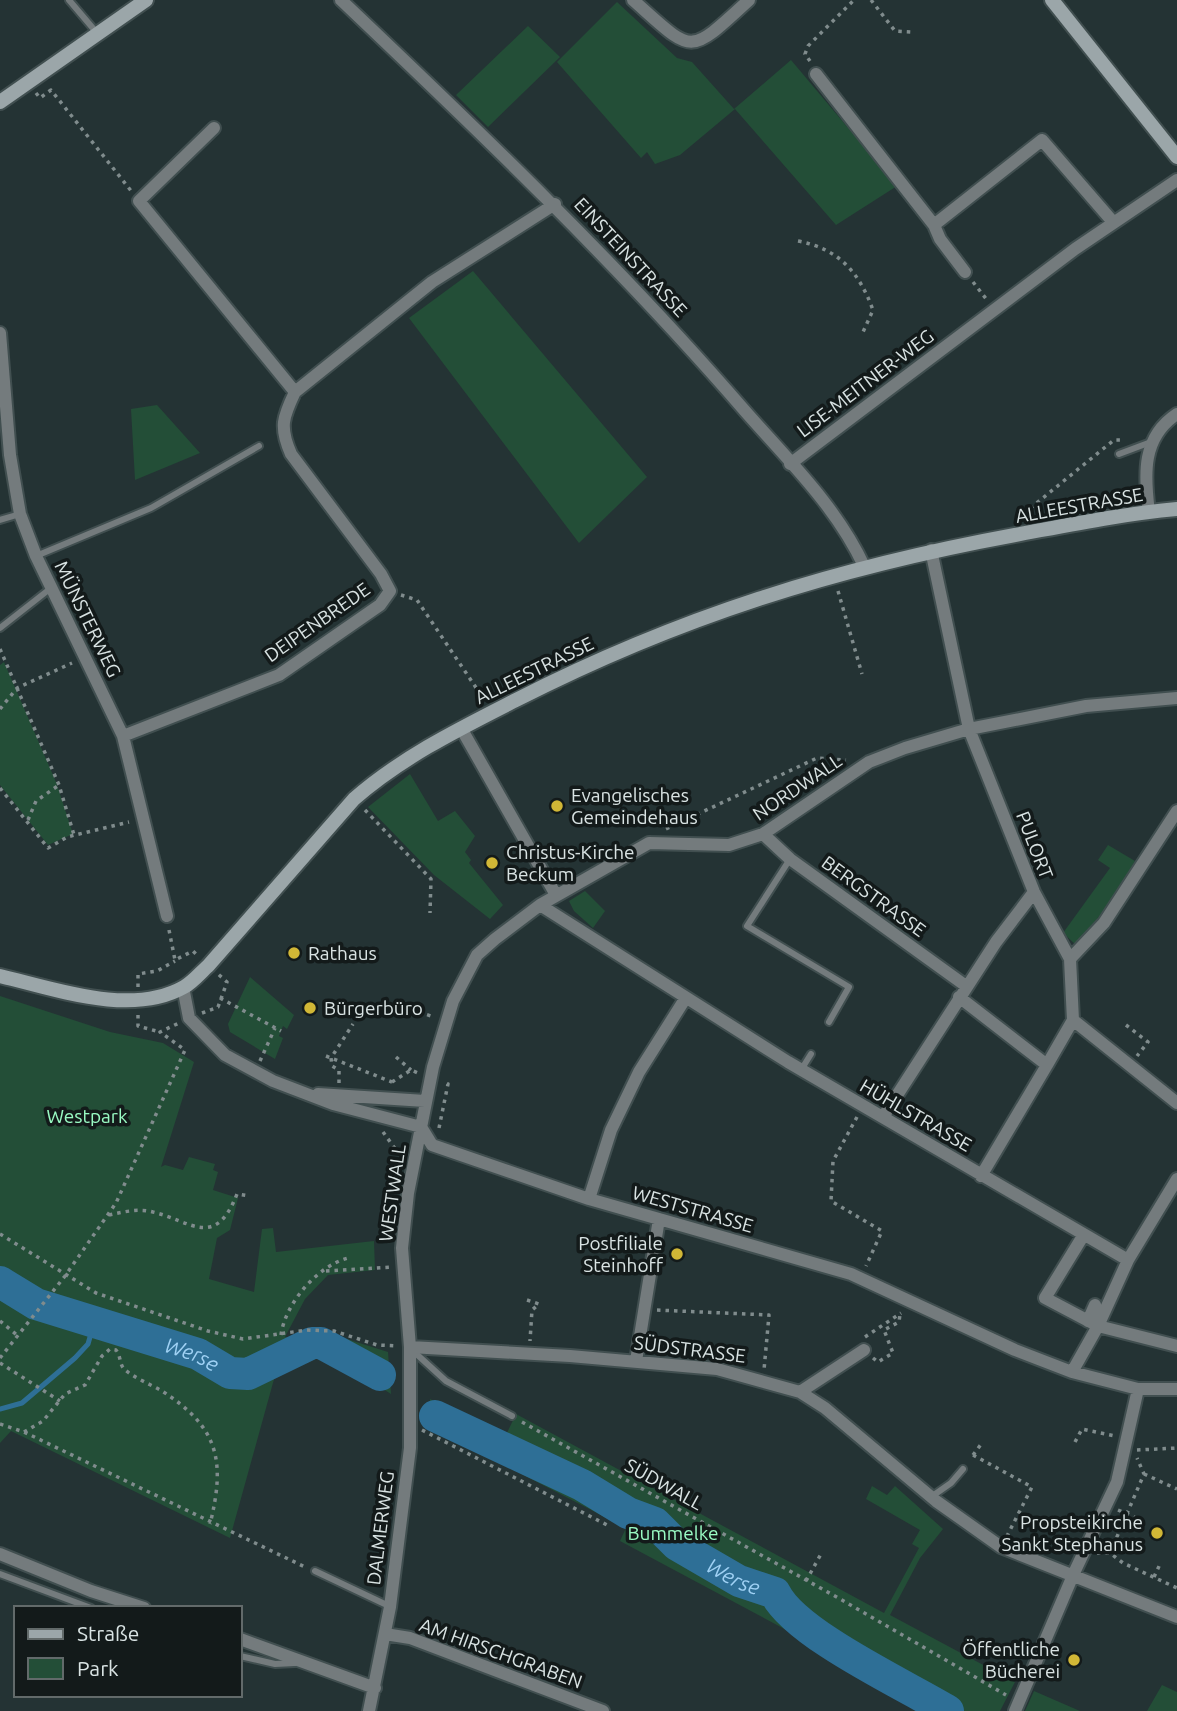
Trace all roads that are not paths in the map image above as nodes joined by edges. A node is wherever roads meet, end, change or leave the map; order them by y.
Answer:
1 (69, 0) edge
2 (146, 0) edge
3 (341, 0) edge
4 (633, 0) edge
5 (749, 0) edge
6 (1052, 0) edge
7 (98, 34) junction
8 (816, 74) road end
9 (1, 99) edge
10 (214, 128) dead end
11 (1177, 157) edge
12 (1177, 180) edge
13 (555, 204) junction
14 (1114, 222) junction
15 (933, 225) junction
16 (965, 272) road end
17 (0, 334) edge
18 (295, 392) junction
19 (1177, 414) edge
20 (1152, 442) junction
21 (259, 446) dead end
22 (1119, 454) dead end
23 (790, 464) junction
24 (1177, 509) edge
25 (1149, 512) junction
26 (20, 514) junction
27 (0, 520) edge
28 (931, 550) junction
29 (36, 556) junction
30 (864, 566) junction
31 (51, 588) junction
32 (0, 628) edge
33 (1177, 698) edge
34 (461, 728) junction
35 (969, 729) junction
36 (123, 736) junction
37 (1177, 811) edge
38 (763, 834) junction
39 (790, 859) junction
40 (1034, 892) junction
41 (556, 895) junction
42 (540, 905) junction
43 (167, 916) road end
44 (1070, 959) junction
45 (0, 976) edge
46 (183, 987) junction
47 (963, 991) junction
48 (685, 999) junction
49 (1073, 1020) junction
50 (829, 1023) dead end
51 (811, 1054) dead end
52 (1047, 1065) junction
53 (801, 1070) junction
54 (304, 1093) junction
55 (425, 1101) junction
56 (1177, 1103) edge
57 (883, 1117) junction
58 (421, 1127) junction
59 (981, 1176) junction
60 (1177, 1180) edge
61 (589, 1199) junction
62 (659, 1219) junction
63 (1083, 1236) junction
64 (1128, 1260) junction
65 (1095, 1304) dead end
66 (1093, 1324) junction
67 (1177, 1346) edge
68 (410, 1348) junction
69 (864, 1350) road end
70 (636, 1361) junction
71 (1072, 1372) junction
72 (1138, 1389) junction
73 (1177, 1389) edge
74 (800, 1392) junction
75 (512, 1416) road end
76 (963, 1469) road end
77 (931, 1497) junction
78 (0, 1554) edge
79 (315, 1571) road end
80 (0, 1574) edge
81 (1072, 1576) junction
82 (86, 1606) edge
83 (138, 1606) edge
84 (390, 1607) junction
85 (1177, 1617) edge
86 (385, 1634) junction
87 (242, 1640) edge
88 (242, 1656) edge
89 (311, 1662) junction
90 (375, 1688) junction
91 (1016, 1707) edge
92 (369, 1711) edge
93 (603, 1711) edge

1 - 7 lane
2 - 7 main road
3 - 13 street, EINSTEINSTRASSE
4 - 5 street
6 - 11 main road
7 - 9 main road
8 - 15 street
10 - 18 street
12 - 14 street, LISE-MEITNER-WEG
13 - 18 street
13 - 23 street, EINSTEINSTRASSE
14 - 15 street
14 - 23 street, LISE-MEITNER-WEG
15 - 16 street
17 - 26 street, MÜNSTERWEG
18 - 36 street, DEIPENBREDE
19 - 20 street
20 - 22 lane
20 - 25 street
21 - 29 lane
23 - 30 street, EINSTEINSTRASSE
24 - 25 main road, ALLEESTRASSE
25 - 28 main road, ALLEESTRASSE
26 - 27 lane
26 - 29 street, MÜNSTERWEG
28 - 30 main road, ALLEESTRASSE
28 - 35 street, PULORT
29 - 31 street, MÜNSTERWEG
30 - 34 main road, ALLEESTRASSE
31 - 32 lane
31 - 36 street, MÜNSTERWEG
33 - 35 street, NORDWALL
34 - 41 street
34 - 46 main road, ALLEESTRASSE
35 - 38 street, NORDWALL
35 - 40 street, PULORT
36 - 43 street, MÜNSTERWEG
37 - 44 street
38 - 39 street, BERGSTRASSE
38 - 41 street, NORDWALL
39 - 47 street, BERGSTRASSE
39 - 50 lane
40 - 44 street
40 - 47 street, PULORT
41 - 42 street
42 - 48 street, HÜHLSTRASSE
42 - 55 street
44 - 49 street
45 - 46 main road, ALLEESTRASSE
46 - 54 street, WESTSTRASSE
47 - 52 street, BERGSTRASSE
47 - 57 street, PULORT
48 - 53 street, HÜHLSTRASSE
48 - 61 street
49 - 52 street
49 - 56 street
51 - 53 lane
52 - 59 street
53 - 57 street, HÜHLSTRASSE
54 - 55 street, WESTSTRASSE
54 - 58 street, WESTSTRASSE
55 - 58 street
57 - 59 street, HÜHLSTRASSE
58 - 61 street, WESTSTRASSE
58 - 68 street, WESTWALL
59 - 63 street, HÜHLSTRASSE
60 - 64 street
61 - 62 street, WESTSTRASSE
62 - 70 street
62 - 71 street, WESTSTRASSE
63 - 64 street, HÜHLSTRASSE
63 - 66 street
64 - 66 street
65 - 66 street
66 - 67 street
66 - 71 street
68 - 70 street, SÜDSTRASSE
68 - 75 lane
68 - 84 street, DALMERWEG
69 - 74 street
70 - 74 street, SÜDSTRASSE
71 - 72 street, WESTSTRASSE
72 - 73 street, WESTSTRASSE
72 - 81 street
74 - 77 street, SÜDSTRASSE
76 - 77 lane
77 - 81 street, SÜDSTRASSE
78 - 83 street
79 - 84 lane
80 - 82 lane
81 - 85 street, SÜDSTRASSE
81 - 91 street
84 - 86 street, DALMERWEG
86 - 90 street, DALMERWEG
86 - 93 street, AM HIRSCHGRABEN
87 - 89 street
88 - 89 lane
89 - 90 street
90 - 92 street, DALMERWEG

